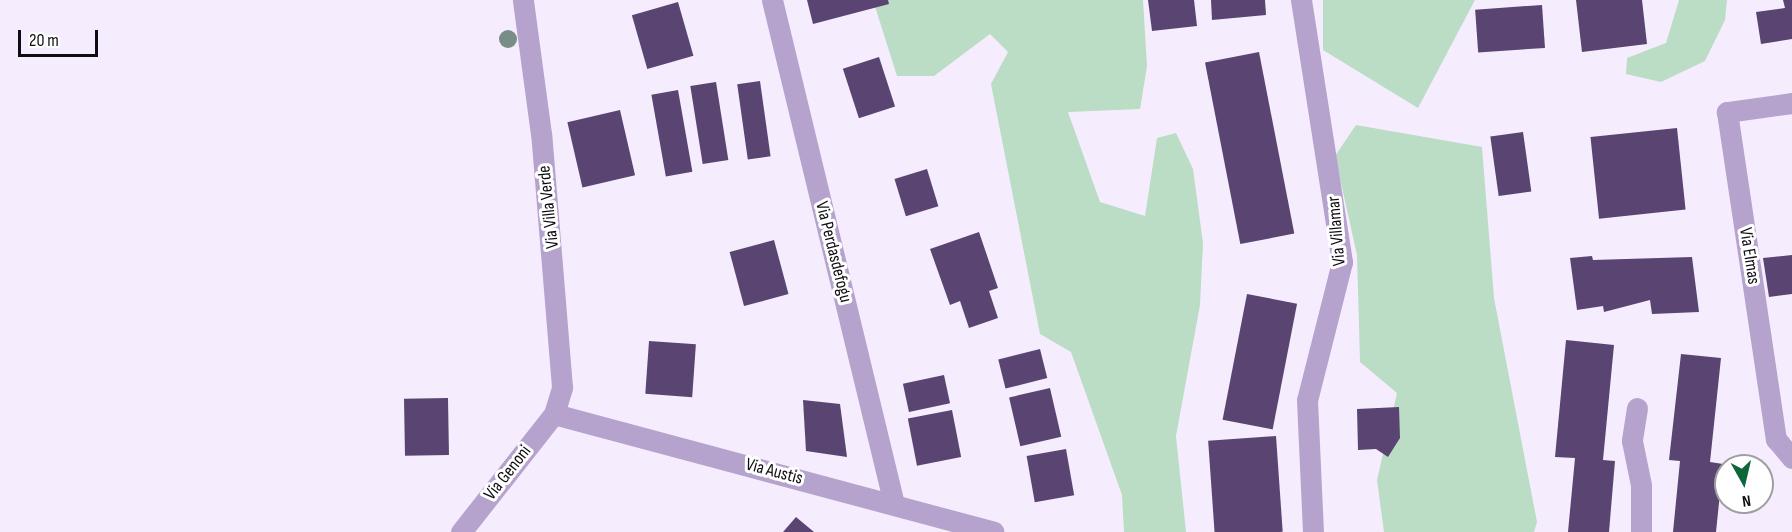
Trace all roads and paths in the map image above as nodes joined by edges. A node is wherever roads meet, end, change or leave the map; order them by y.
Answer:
1 (523, 0) edge
2 (772, 0) edge
3 (1301, 0) edge
4 (1792, 103) edge
5 (1637, 408) dead end
6 (554, 414) junction
7 (1792, 458) edge
8 (894, 504) junction
9 (461, 532) edge
10 (993, 532) edge
11 (1313, 532) edge
12 (1641, 532) edge

1 - 6 street, Via Villa Verde
2 - 8 street, Via Perdasdefogu
3 - 11 street, Via Villamar
4 - 7 street, Via Elmas
5 - 12 street
6 - 8 street, Via Austis
6 - 9 street, Via Genoni
8 - 10 street, Via Austis

